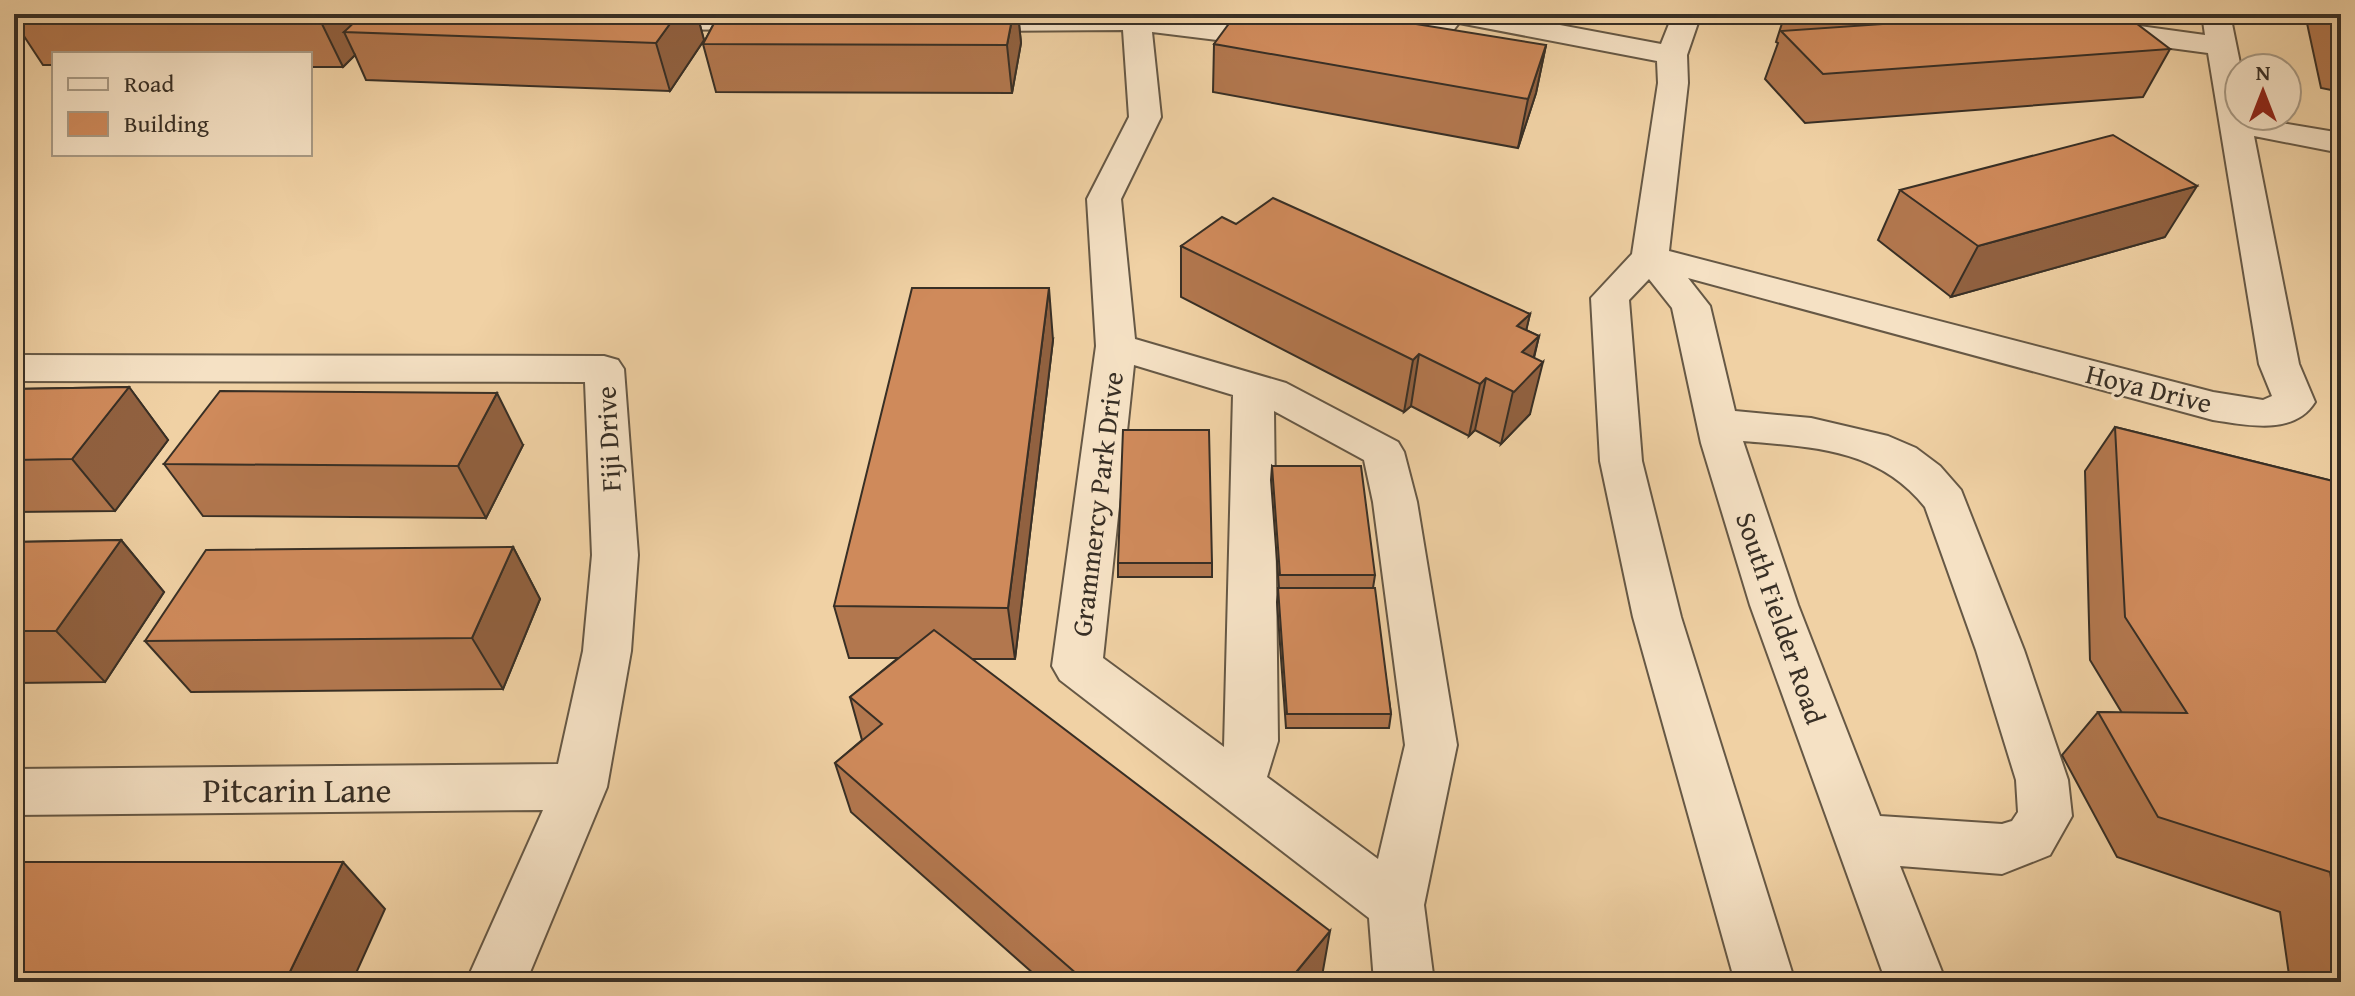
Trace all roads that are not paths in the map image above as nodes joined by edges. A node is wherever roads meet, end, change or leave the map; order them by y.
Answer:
1 (1454, 14) edge
2 (1687, 14) edge
3 (1136, 18) edge
4 (615, 20) edge
5 (930, 22) edge
6 (803, 23) edge
7 (2062, 25) edge
8 (2218, 30) edge
9 (1307, 42) edge
10 (1370, 50) edge
11 (1672, 55) junction
12 (2223, 59) edge
13 (2236, 132) edge
14 (2285, 132) edge
15 (2341, 143) edge
16 (1650, 257) junction
17 (1116, 346) junction
18 (14, 368) edge
19 (1253, 386) junction
20 (1717, 424) junction
21 (580, 787) junction
22 (1237, 787) junction
23 (14, 792) edge
24 (1862, 839) junction
25 (1396, 905) junction
26 (496, 982) edge
27 (1404, 982) edge
28 (1765, 982) edge
29 (1916, 982) edge

1 - 10 street
1 - 11 street
2 - 11 street
3 - 5 street
3 - 9 street
3 - 17 street, Grammercy Park Drive
4 - 6 street
7 - 8 street, Hoya Drive
8 - 12 street, Hoya Drive
11 - 16 street
13 - 16 street, Hoya Drive
14 - 15 street
16 - 20 street, South Fielder Road
16 - 28 street
17 - 19 street
17 - 22 street, Grammercy Park Drive
18 - 21 street, Fiji Drive
19 - 22 street
19 - 25 street
20 - 24 street, South Fielder Road
20 - 24 street
21 - 23 street, Pitcarin Lane
21 - 26 street, Fiji Drive
22 - 25 street, Grammercy Park Drive
24 - 29 street, South Fielder Road
25 - 27 street

